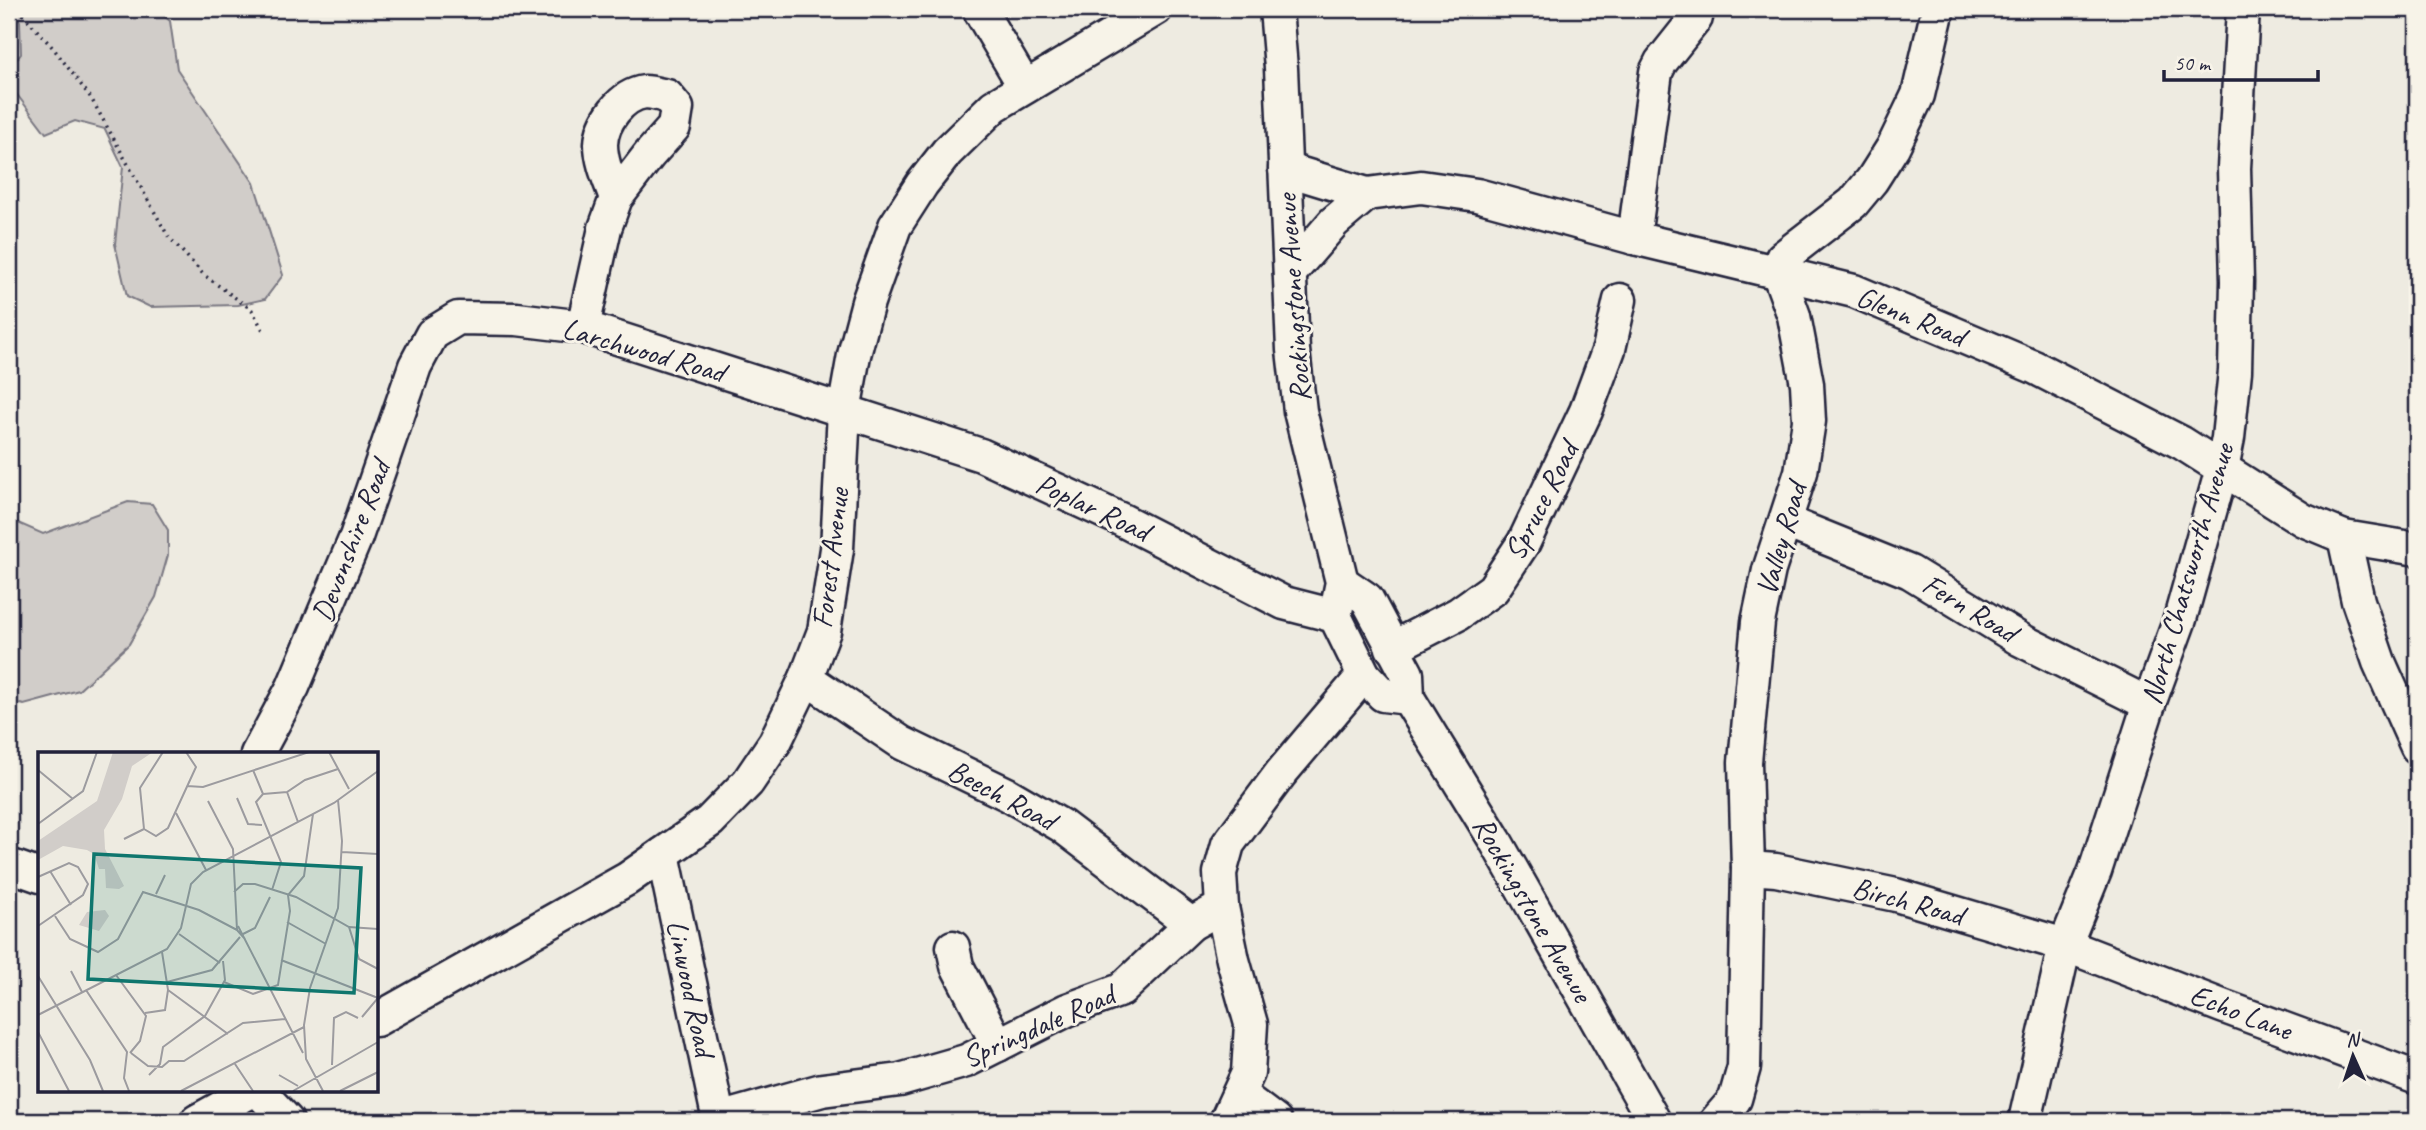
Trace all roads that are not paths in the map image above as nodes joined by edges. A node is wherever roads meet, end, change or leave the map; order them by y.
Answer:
1 (979, 9) edge
2 (1156, 9) edge
3 (1276, 9) edge
4 (1697, 9) edge
5 (1938, 9) edge
6 (2243, 9) edge
7 (1025, 87) junction
8 (1284, 169) junction
9 (1367, 194) junction
10 (616, 198) junction
11 (1634, 238) junction
12 (1778, 272) junction
13 (1290, 274) junction
14 (1620, 300) dead end
15 (441, 327) joint
16 (583, 327) junction
17 (844, 411) junction
18 (2222, 469) junction
19 (1786, 522) junction
20 (2344, 537) junction
21 (2417, 550) edge
22 (1342, 582) junction
23 (1335, 616) junction
24 (1392, 648) junction
25 (1364, 675) junction
26 (806, 678) junction
27 (1408, 698) junction
28 (2149, 704) junction
29 (2417, 747) edge
30 (258, 752) edge
31 (663, 854) junction
32 (9, 865) edge
33 (1748, 868) junction
34 (38, 875) edge
35 (1223, 906) junction
36 (1191, 924) junction
37 (2065, 946) junction
38 (953, 947) dead end
39 (378, 1019) edge
40 (998, 1045) junction
41 (2417, 1078) edge
42 (249, 1092) edge
43 (260, 1092) edge
44 (1233, 1107) edge
45 (719, 1120) edge
46 (197, 1121) edge
47 (287, 1121) edge
48 (1275, 1121) edge
49 (1654, 1121) edge
50 (1716, 1121) edge
51 (2025, 1121) edge

1 - 7 street
2 - 7 street, Forest Avenue
3 - 8 street, Rockingstone Avenue
4 - 11 street
5 - 12 street
6 - 18 street, North Chatsworth Avenue
7 - 17 street, Forest Avenue
8 - 9 street, Glenn Road
8 - 13 street, Rockingstone Avenue
9 - 11 street, Glenn Road
9 - 13 street
10 - 10 street
10 - 16 street
11 - 12 street, Glenn Road
12 - 18 street, Glenn Road
12 - 19 street, Valley Road
13 - 22 street, Rockingstone Avenue
14 - 24 street, Spruce Road
15 - 16 street, Larchwood Road
15 - 30 street, Devonshire Road
16 - 17 street, Larchwood Road
17 - 23 street, Poplar Road
17 - 26 street, Forest Avenue
18 - 20 street, Glenn Road
18 - 28 street, North Chatsworth Avenue
19 - 28 street, Fern Road
19 - 33 street, Valley Road
20 - 21 street, Glenn Road
20 - 29 street
22 - 23 street, Rockingstone Avenue
22 - 24 street, Rockingstone Avenue
23 - 25 street
24 - 27 street, Rockingstone Avenue
25 - 27 street
25 - 35 street
26 - 31 street, Forest Avenue
26 - 36 street, Beech Road
27 - 49 street, Rockingstone Avenue
28 - 37 street, North Chatsworth Avenue
31 - 39 street, Forest Avenue
31 - 45 street, Linwood Road
32 - 34 street
33 - 37 street, Birch Road
33 - 50 street, Valley Road
35 - 36 street, Springdale Road
35 - 44 street
36 - 40 street, Springdale Road
37 - 41 street, Echo Lane
37 - 51 street, North Chatsworth Avenue
38 - 40 street
40 - 45 street, Springdale Road
42 - 46 street
43 - 47 street
44 - 48 street

